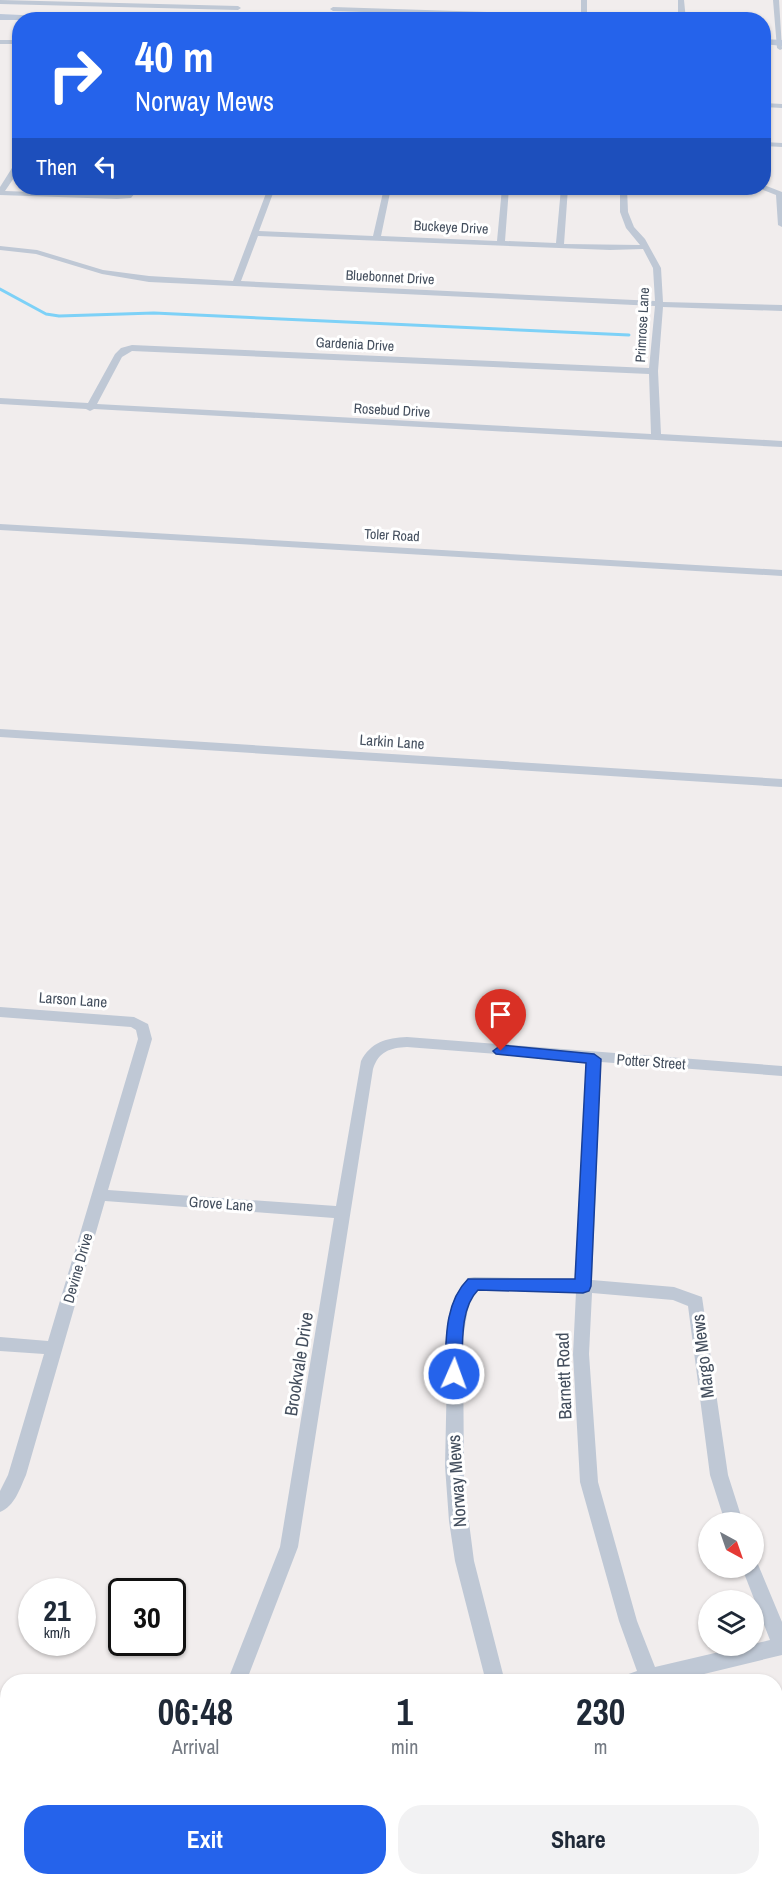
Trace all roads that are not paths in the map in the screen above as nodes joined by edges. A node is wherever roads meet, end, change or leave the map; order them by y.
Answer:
1 (159, 0) edge
2 (242, 0) edge
3 (337, 0) edge
4 (776, 0) edge
5 (0, 2) edge
6 (74, 2) edge
7 (155, 7) junction
8 (333, 9) junction
9 (332, 12) edge
10 (427, 12) edge
11 (781, 45) edge
12 (12, 174) edge
13 (771, 190) edge
14 (0, 193) edge
15 (48, 195) edge
16 (129, 195) edge
17 (269, 195) edge
18 (386, 195) edge
19 (505, 195) edge
20 (564, 195) edge
21 (624, 195) edge
22 (782, 225) edge
23 (255, 233) junction
24 (377, 237) junction
25 (501, 243) junction
26 (560, 246) junction
27 (645, 247) junction
28 (0, 248) edge
29 (236, 283) junction
30 (659, 304) junction
31 (782, 308) edge
32 (653, 371) junction
33 (0, 401) edge
34 (90, 408) junction
35 (656, 437) junction
36 (782, 444) edge
37 (0, 527) edge
38 (782, 573) edge
39 (0, 733) edge
40 (782, 783) edge
41 (0, 1012) edge
42 (142, 1028) joint
43 (377, 1048) joint
44 (594, 1059) junction
45 (782, 1071) edge
46 (99, 1195) junction
47 (343, 1213) junction
48 (583, 1286) junction
49 (0, 1344) edge
50 (54, 1347) junction
51 (0, 1504) edge
52 (731, 1512) edge
53 (755, 1578) edge
54 (239, 1674) edge
55 (494, 1674) edge
56 (641, 1674) edge
57 (668, 1674) edge

1 - 7 street
2 - 7 street
3 - 8 street
4 - 11 street
5 - 6 street
6 - 7 street
8 - 9 street
8 - 10 street
12 - 14 street
13 - 22 street
15 - 16 street
17 - 23 street
18 - 24 street
19 - 25 street
20 - 26 street
21 - 27 street, Primrose Lane
23 - 24 street, Buckeye Drive
23 - 29 street
24 - 25 street, Buckeye Drive
25 - 26 street, Buckeye Drive
26 - 27 street, Buckeye Drive
27 - 30 street, Primrose Lane
28 - 29 street, Bluebonnet Drive
29 - 30 street, Bluebonnet Drive
30 - 31 street, Bluebonnet Drive
30 - 32 street, Primrose Lane
32 - 34 street, Gardenia Drive
32 - 35 street, Primrose Lane
33 - 34 street, Rosebud Drive
34 - 35 street, Rosebud Drive
35 - 36 street, Rosebud Drive
37 - 38 street, Toler Road
39 - 40 street, Larkin Lane
41 - 42 street, Larson Lane
42 - 46 street, Devine Drive
43 - 44 street, Potter Street
43 - 47 street, Brookvale Drive
44 - 45 street, Potter Street
44 - 48 street, Barnett Road
46 - 47 street, Grove Lane
46 - 50 street, Devine Drive
47 - 54 street, Brookvale Drive
48 - 52 street, Margo Mews
48 - 55 street, Norway Mews
48 - 56 street, Barnett Road
49 - 50 street
50 - 51 street, Devine Drive
53 - 57 street

